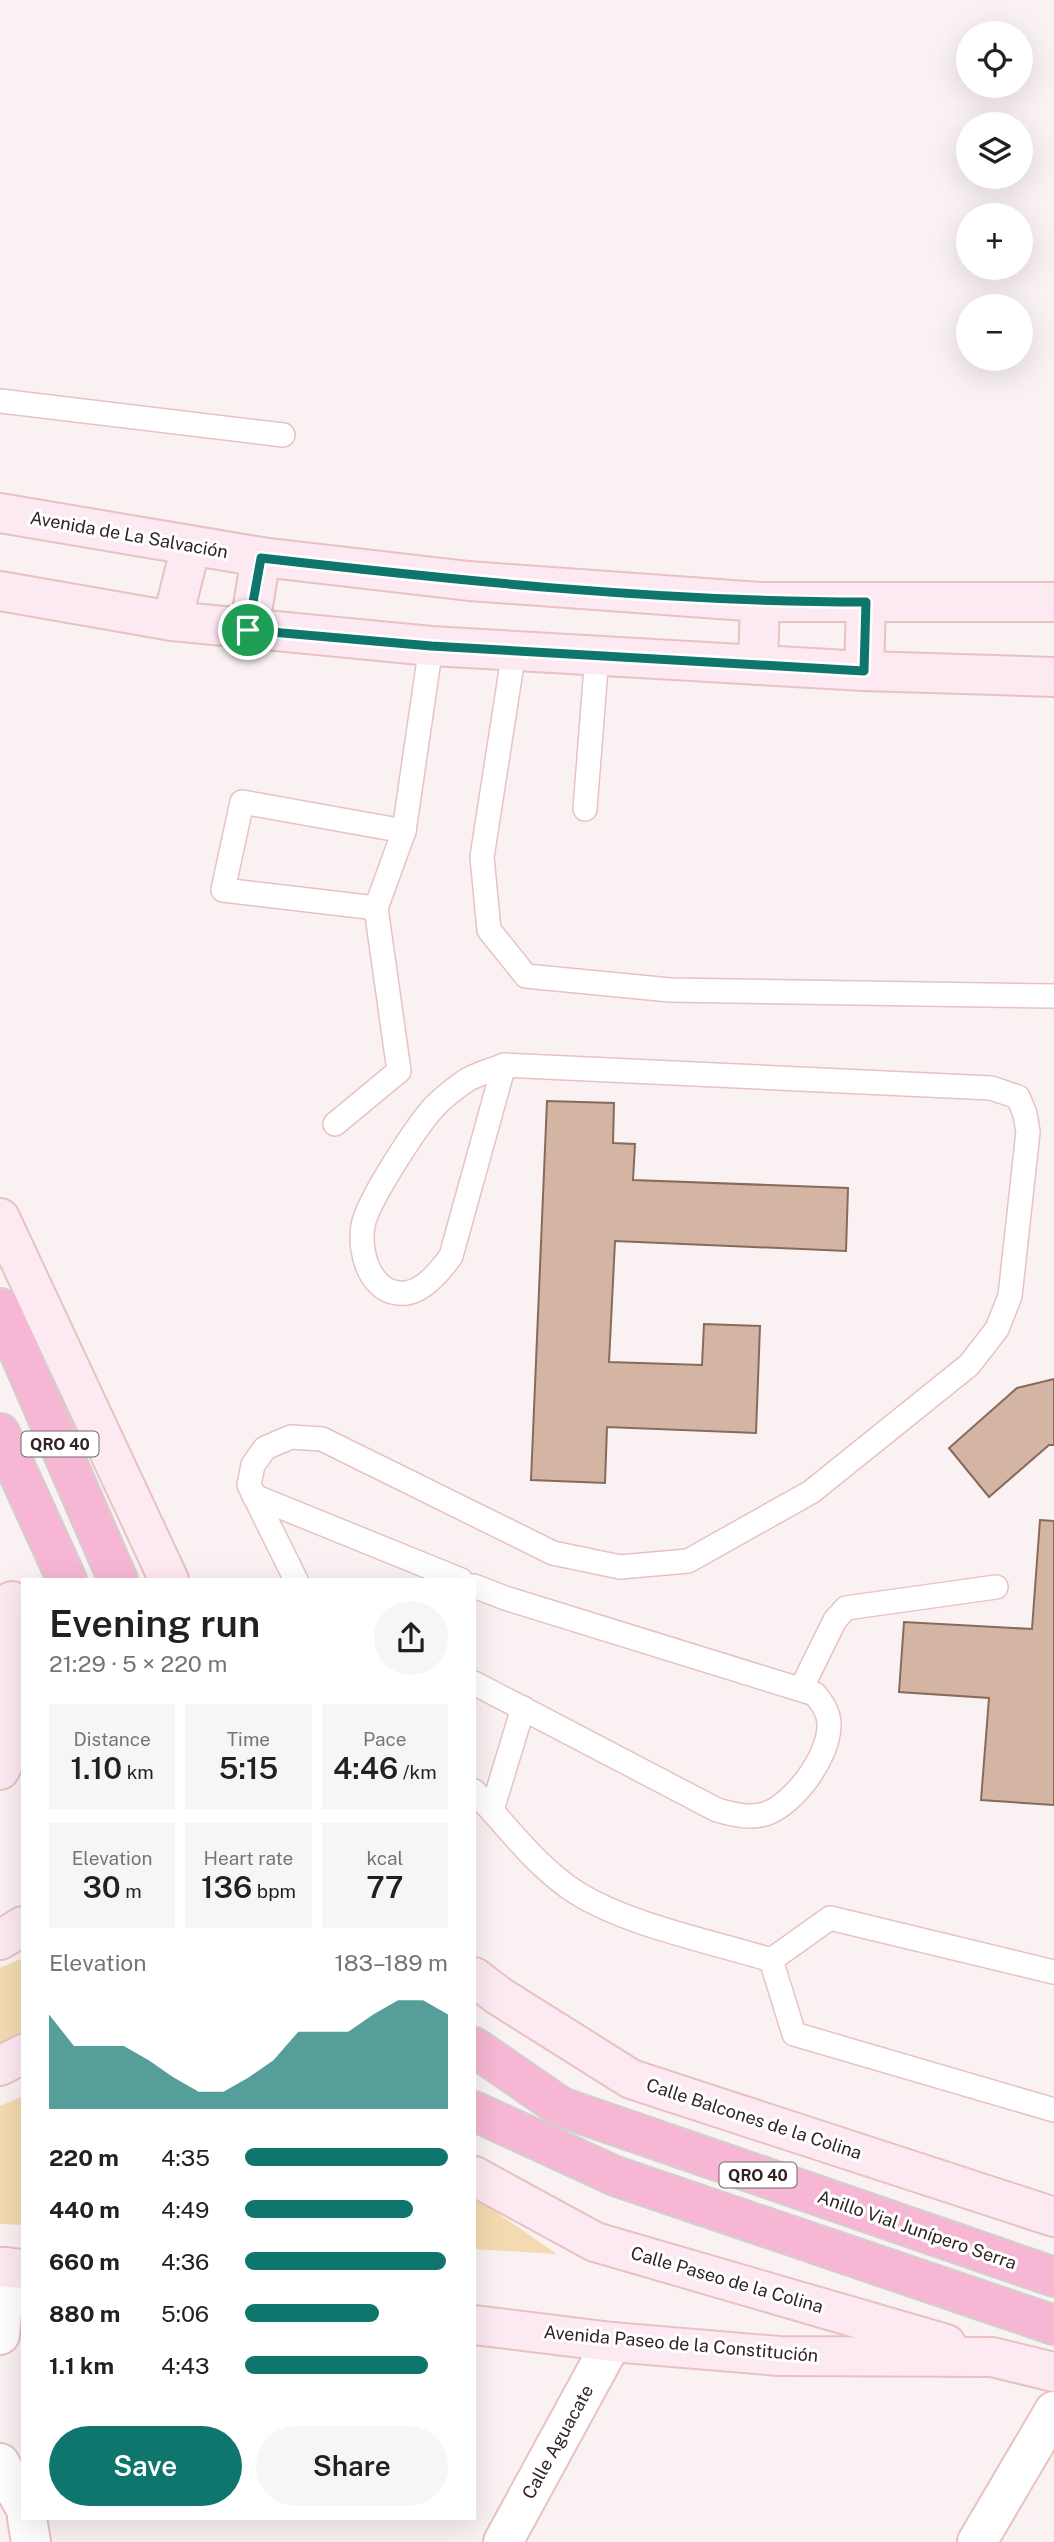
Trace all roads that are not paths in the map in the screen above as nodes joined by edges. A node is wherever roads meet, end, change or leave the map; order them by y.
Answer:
1 (0, 401) edge
2 (283, 435) dead end
3 (0, 513) edge
4 (191, 547) junction
5 (261, 558) junction
6 (0, 591) edge
7 (760, 602) junction
8 (866, 602) junction
9 (1054, 602) edge
10 (173, 621) junction
11 (248, 630) junction
12 (431, 646) junction
13 (514, 651) junction
14 (597, 655) junction
15 (758, 665) junction
16 (864, 671) junction
17 (1054, 677) edge
18 (585, 809) dead end
19 (404, 831) junction
20 (376, 908) junction
21 (1054, 996) edge
22 (504, 1065) junction
23 (335, 1124) dead end
24 (0, 1218) edge
25 (0, 1308) edge
26 (0, 1433) edge
27 (254, 1496) junction
28 (66, 1578) edge
29 (116, 1578) edge
30 (168, 1578) edge
31 (295, 1578) edge
32 (456, 1578) edge
33 (476, 1587) edge
34 (996, 1587) dead end
35 (11, 1599) edge
36 (476, 1684) edge
37 (801, 1689) junction
38 (523, 1708) junction
39 (0, 1770) edge
40 (476, 1793) edge
41 (492, 1810) junction
42 (21, 1927) edge
43 (0, 1940) edge
44 (771, 1960) junction
45 (1054, 1972) edge
46 (476, 1979) edge
47 (476, 2049) edge
48 (21, 2055) edge
49 (0, 2066) edge
50 (1054, 2110) edge
51 (476, 2112) edge
52 (476, 2177) edge
53 (1054, 2217) edge
54 (10, 2268) edge
55 (1054, 2277) edge
56 (476, 2325) edge
57 (1054, 2325) edge
58 (0, 2335) edge
59 (612, 2342) junction
60 (992, 2357) junction
61 (1054, 2372) edge
62 (1054, 2412) edge
63 (0, 2463) edge
64 (21, 2500) edge
65 (27, 2520) edge
66 (31, 2542) edge
67 (503, 2542) edge
68 (977, 2542) edge

1 - 2 lane
3 - 4 street, Avenida de La Salvación
4 - 5 street, Avenida de La Salvación
4 - 10 street
5 - 7 street, Avenida de La Salvación
5 - 11 street
6 - 10 street
7 - 8 street, Avenida de La Salvación
7 - 15 street
8 - 9 street, Avenida de La Salvación
8 - 16 street
10 - 11 street
11 - 12 street
12 - 13 street
12 - 19 lane
13 - 14 street
13 - 21 lane
14 - 15 street
14 - 18 lane
15 - 16 street
16 - 17 street
19 - 20 lane
19 - 20 lane
20 - 23 lane
22 - 22 lane
22 - 27 lane
24 - 30 street
25 - 29 highway, QRO 40
26 - 28 highway, QRO 40
27 - 31 lane
27 - 32 lane
33 - 37 lane
34 - 37 lane
35 - 39 street
36 - 38 lane
37 - 38 lane
38 - 41 lane
40 - 41 lane
41 - 44 lane
42 - 43 street
44 - 45 lane
44 - 50 lane
46 - 53 street, Calle Balcones de la Colina
47 - 55 highway, Anillo Vial Junípero Serra / QRO 40
48 - 49 street
51 - 57 highway, QRO 40
52 - 60 street, Calle Paseo de la Colina
54 - 58 street
56 - 59 street, Avenida Paseo de la Constitución
59 - 60 street, Avenida Paseo de la Constitución
59 - 67 street, Calle Aguacate
60 - 61 street, Avenida Paseo de la Constitución
62 - 68 street
63 - 64 street
65 - 66 street

